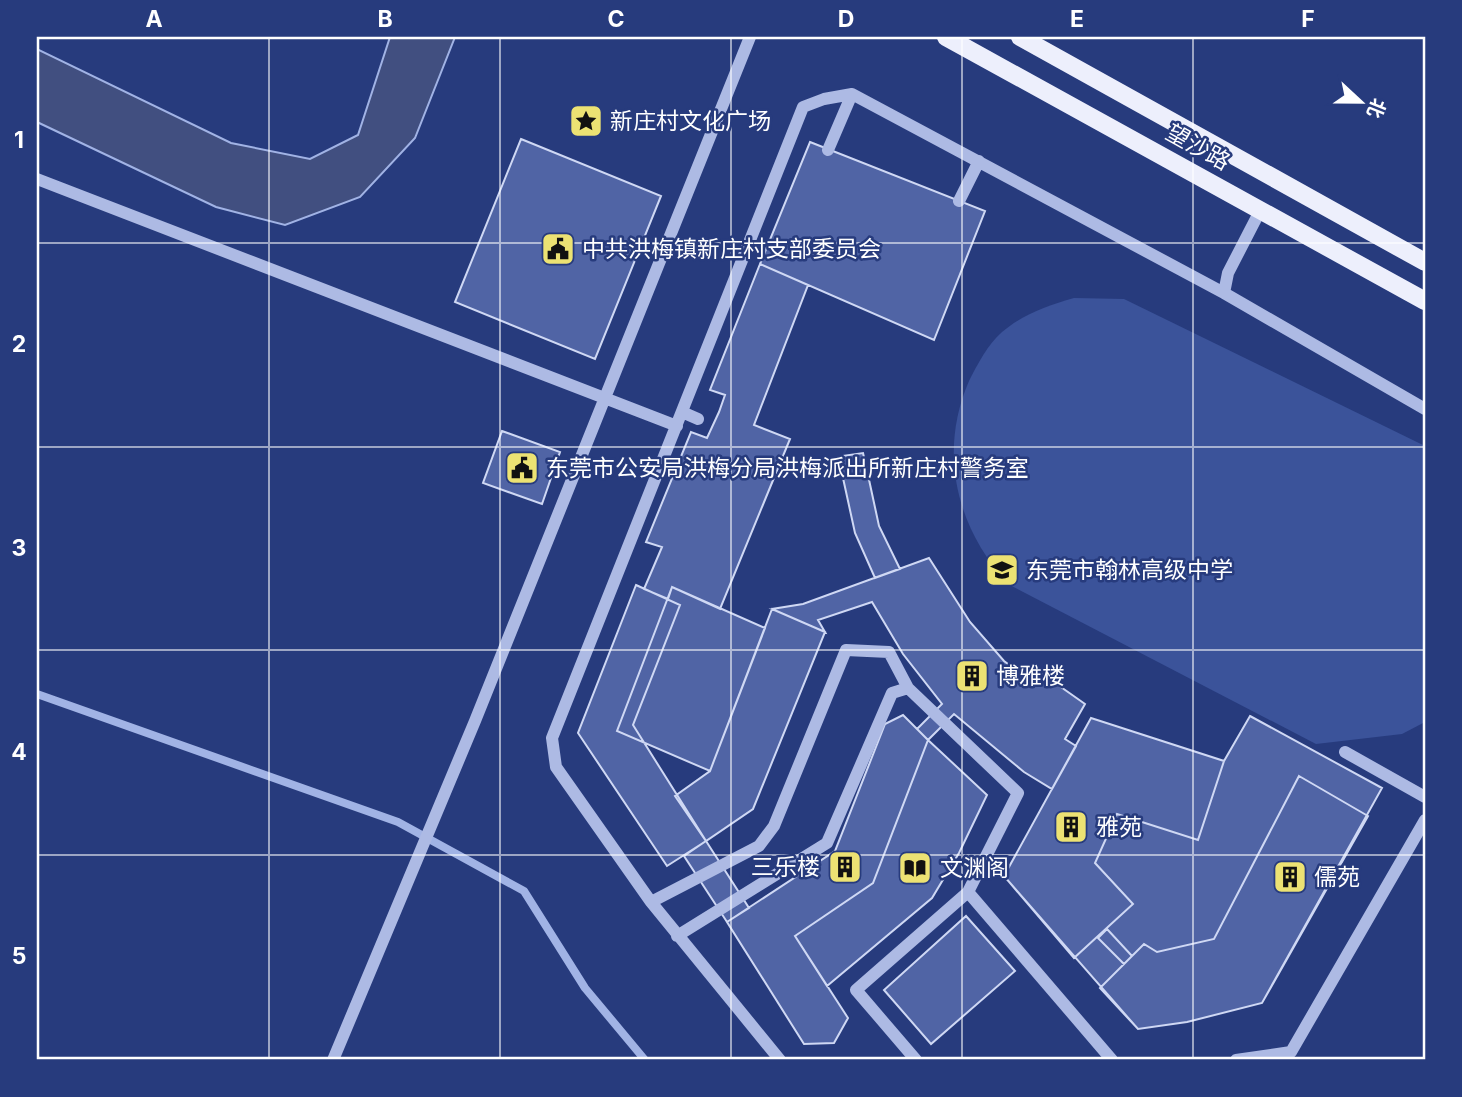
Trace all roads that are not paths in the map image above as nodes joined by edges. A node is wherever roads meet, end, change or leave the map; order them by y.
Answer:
1 (750, 37) edge
2 (946, 37) edge
3 (1020, 37) edge
4 (852, 94) junction
5 (828, 150) dead end
6 (979, 160) junction
7 (37, 179) edge
8 (959, 201) dead end
9 (1261, 209) junction
10 (1425, 262) edge
11 (1224, 293) junction
12 (1425, 301) edge
13 (606, 397) junction
14 (1425, 409) edge
15 (682, 412) junction
16 (698, 419) dead end
17 (677, 426) junction
18 (908, 688) junction
19 (1345, 752) dead end
20 (1425, 797) edge
21 (1425, 820) edge
22 (968, 892) junction
23 (651, 902) junction
24 (677, 936) junction
25 (333, 1060) edge
26 (780, 1060) edge
27 (916, 1060) edge
28 (1112, 1060) edge
29 (1236, 1060) edge

1 - 13 street
2 - 9 main road, 望沙路
3 - 10 main road, 望沙路
4 - 5 street
4 - 6 street
4 - 15 street
6 - 8 street
6 - 11 street
7 - 13 street
9 - 11 street
9 - 12 main road, 望沙路
11 - 14 street
13 - 17 street
13 - 25 street
15 - 16 street
15 - 17 street
17 - 23 street
18 - 22 street
18 - 23 street
18 - 24 street
19 - 20 street
21 - 29 street
22 - 27 street
22 - 28 street
23 - 24 street
24 - 26 street

